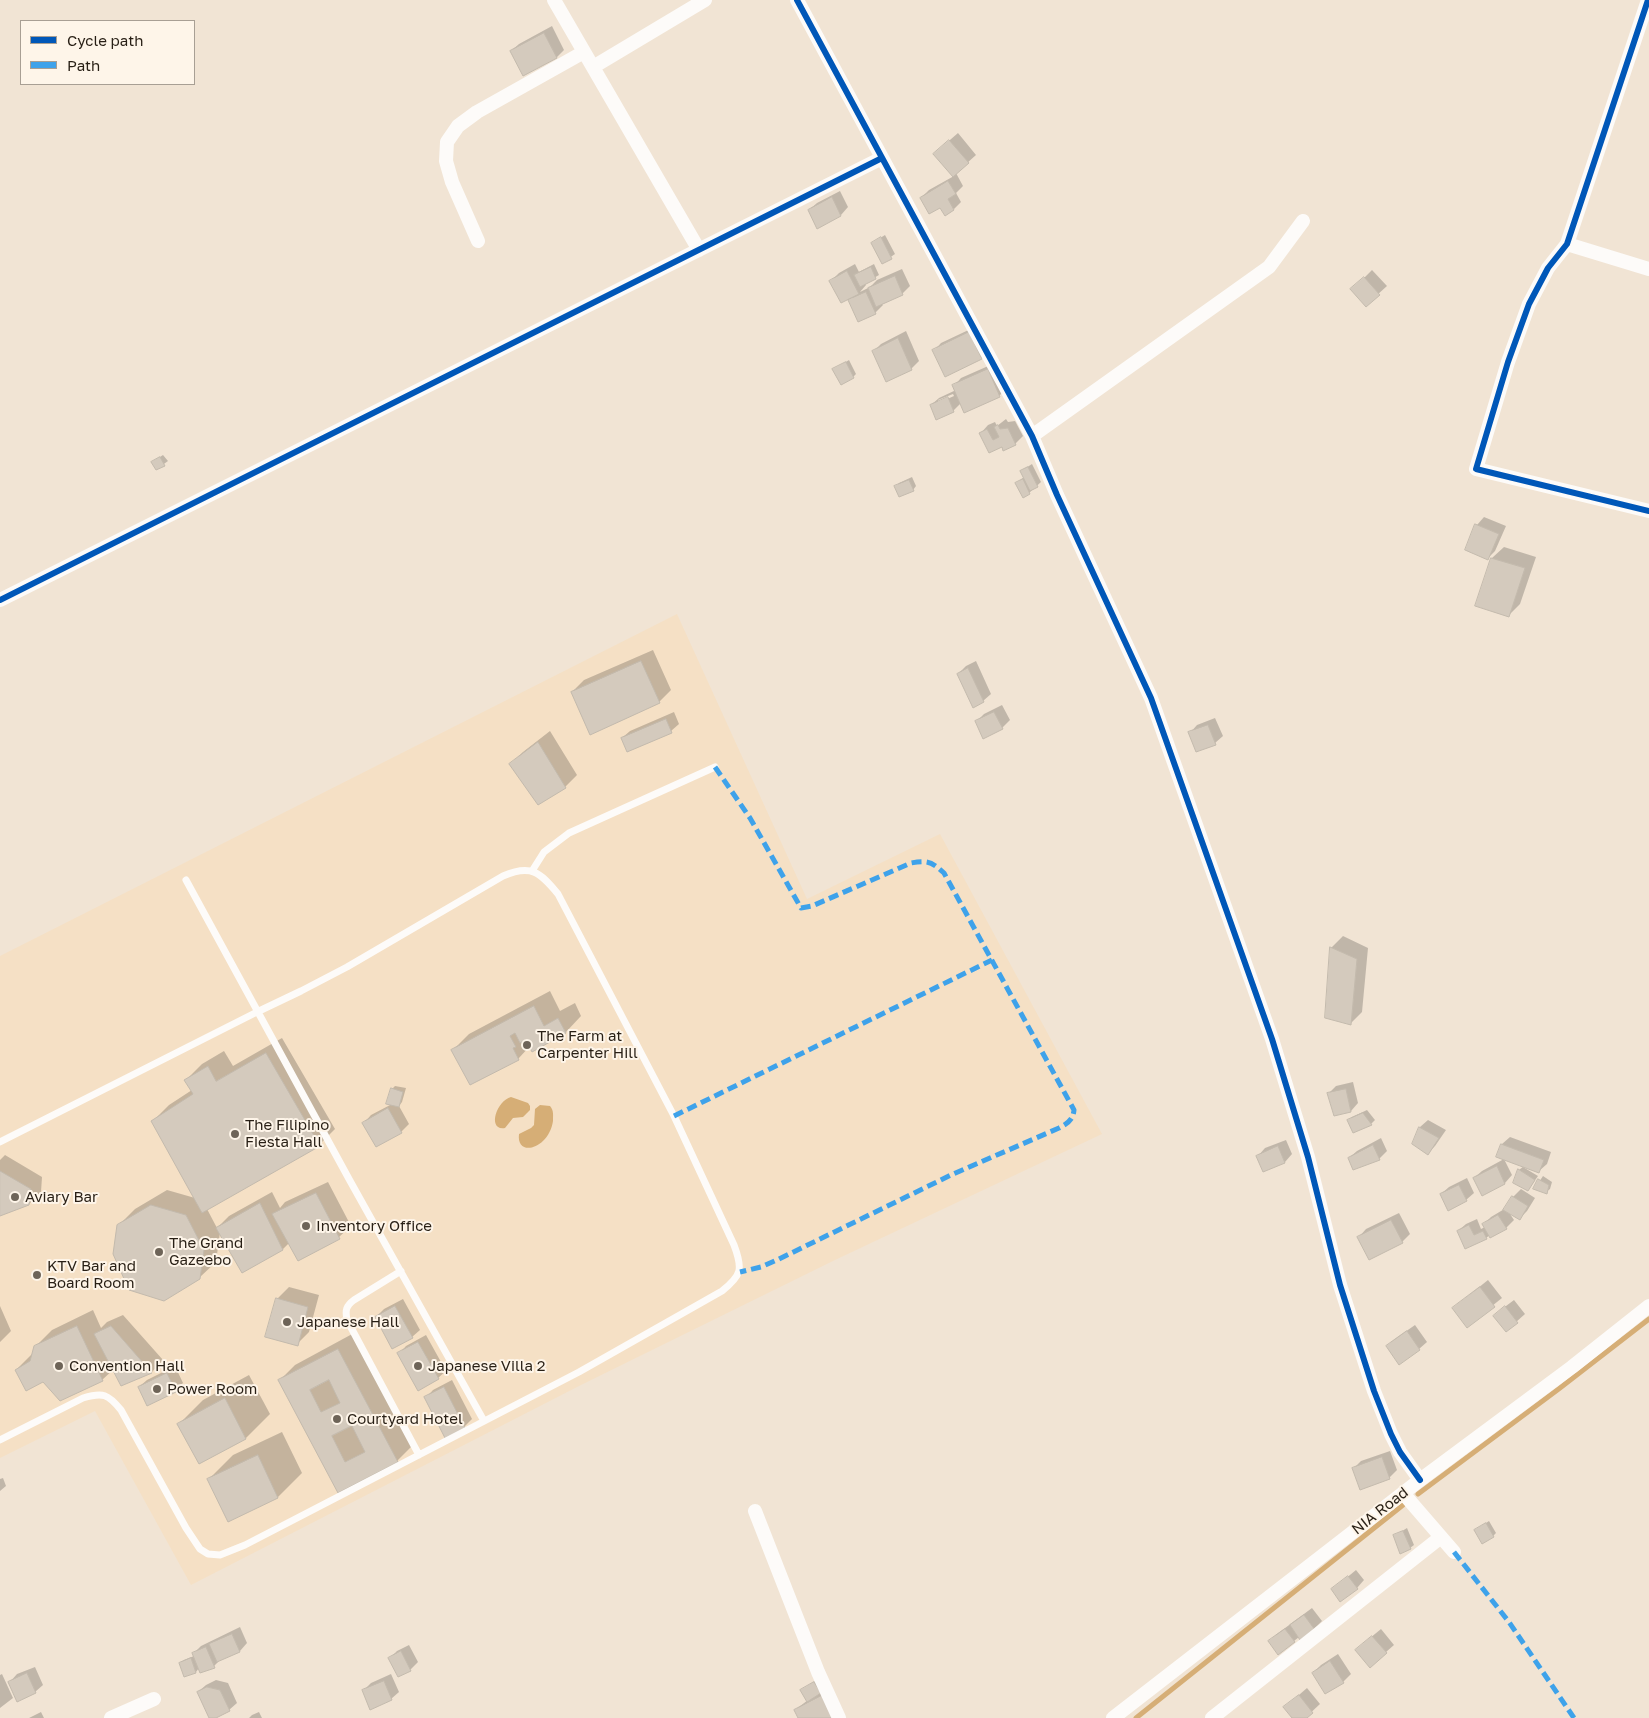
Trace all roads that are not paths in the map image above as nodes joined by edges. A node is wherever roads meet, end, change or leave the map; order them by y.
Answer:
1 (554, 0) edge
2 (705, 0) edge
3 (797, 0) edge
4 (1648, 0) edge
5 (1644, 26) edge
6 (584, 52) junction
7 (593, 67) junction
8 (882, 158) junction
9 (1302, 222) dead end
10 (478, 241) dead end
11 (1567, 244) junction
12 (699, 250) junction
13 (1649, 269) edge
14 (1032, 436) junction
15 (1649, 511) edge
16 (0, 600) edge
17 (715, 767) dead end
18 (532, 871) junction
19 (186, 880) dead end
20 (257, 1012) junction
21 (0, 1142) edge
22 (401, 1271) junction
23 (1649, 1306) edge
24 (484, 1421) junction
25 (0, 1440) edge
26 (419, 1455) junction
27 (1420, 1480) junction
28 (1403, 1493) junction
29 (755, 1511) dead end
30 (1441, 1537) junction
31 (1454, 1552) dead end
32 (154, 1699) dead end
33 (111, 1718) edge
34 (839, 1718) edge
35 (1114, 1718) edge
36 (1212, 1718) edge

1 - 6 street
2 - 7 street
3 - 8 street
4 - 5 street
5 - 11 street
6 - 7 street
6 - 10 street
7 - 12 street
8 - 12 street
8 - 14 street
9 - 14 street
11 - 13 street
11 - 15 street
12 - 16 street
14 - 27 street
17 - 18 lane
18 - 20 lane
18 - 24 lane
19 - 20 lane
20 - 21 lane
20 - 22 lane
22 - 24 lane
22 - 26 lane
23 - 27 street, NIA Road
24 - 26 lane
25 - 26 lane
27 - 28 street, NIA Road
28 - 30 street
28 - 35 street, NIA Road
29 - 34 street
30 - 31 street
30 - 36 street
32 - 33 street

